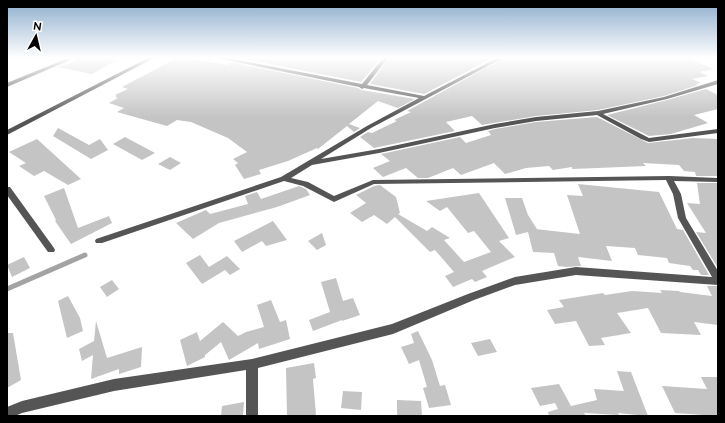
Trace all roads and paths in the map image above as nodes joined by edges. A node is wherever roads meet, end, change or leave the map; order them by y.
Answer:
1 (25, 78) edge
2 (114, 78) edge
3 (321, 78) edge
4 (369, 78) edge
5 (464, 78) edge
6 (718, 82) edge
7 (7, 85) edge
8 (362, 86) junction
9 (426, 98) junction
10 (598, 113) junction
11 (718, 132) edge
12 (7, 133) edge
13 (308, 164) junction
14 (670, 178) junction
15 (284, 179) junction
16 (718, 180) edge
17 (7, 189) edge
18 (99, 241) dead end
19 (51, 250) dead end
20 (718, 280) edge
21 (252, 364) junction
22 (7, 413) edge
23 (252, 416) edge

1 - 7 street
2 - 12 street
3 - 8 street
4 - 8 street
5 - 9 street
6 - 10 street
8 - 9 street
9 - 13 street
10 - 11 street
10 - 13 street
13 - 15 street
14 - 15 street
14 - 16 street
14 - 20 street
15 - 18 street
17 - 19 street
20 - 21 street
21 - 22 street
21 - 23 street

